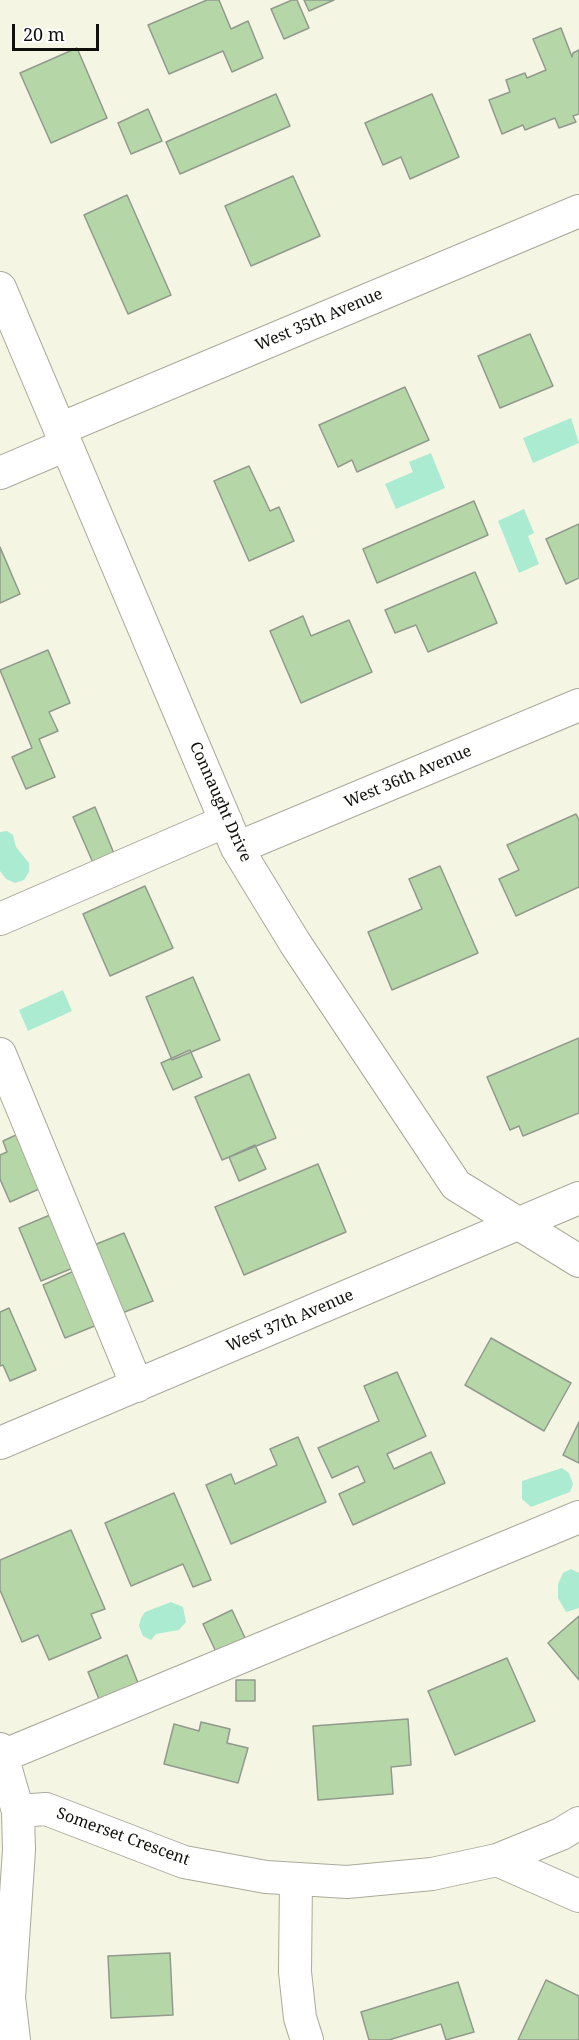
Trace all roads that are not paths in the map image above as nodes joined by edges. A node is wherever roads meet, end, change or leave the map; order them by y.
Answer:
1 (579, 211) edge
2 (0, 288) edge
3 (63, 437) junction
4 (0, 473) edge
5 (579, 705) edge
6 (231, 835) junction
7 (0, 919) edge
8 (0, 1054) edge
9 (579, 1198) edge
10 (519, 1224) junction
11 (579, 1261) edge
12 (137, 1386) junction
13 (0, 1443) edge
14 (579, 1517) edge
15 (1, 1754) edge
16 (18, 1811) junction
17 (579, 1823) edge
18 (497, 1860) junction
19 (296, 1879) junction
20 (579, 1896) edge
21 (14, 2040) edge
22 (307, 2040) edge

1 - 3 street, West 35th Avenue
2 - 3 street, Connaught Drive
3 - 4 street, West 35th Avenue
3 - 6 street, Connaught Drive
5 - 6 street, West 36th Avenue
6 - 7 street, West 36th Avenue
6 - 10 street, Connaught Drive
8 - 12 street
9 - 10 street, West 37th Avenue
10 - 11 street, Connaught Drive
10 - 12 street, West 37th Avenue
12 - 13 street, West 37th Avenue
14 - 15 street
15 - 16 street
16 - 19 street, Somerset Crescent
16 - 21 street
17 - 18 street, Somerset Crescent
18 - 19 street, Somerset Crescent
18 - 20 street
19 - 22 street

